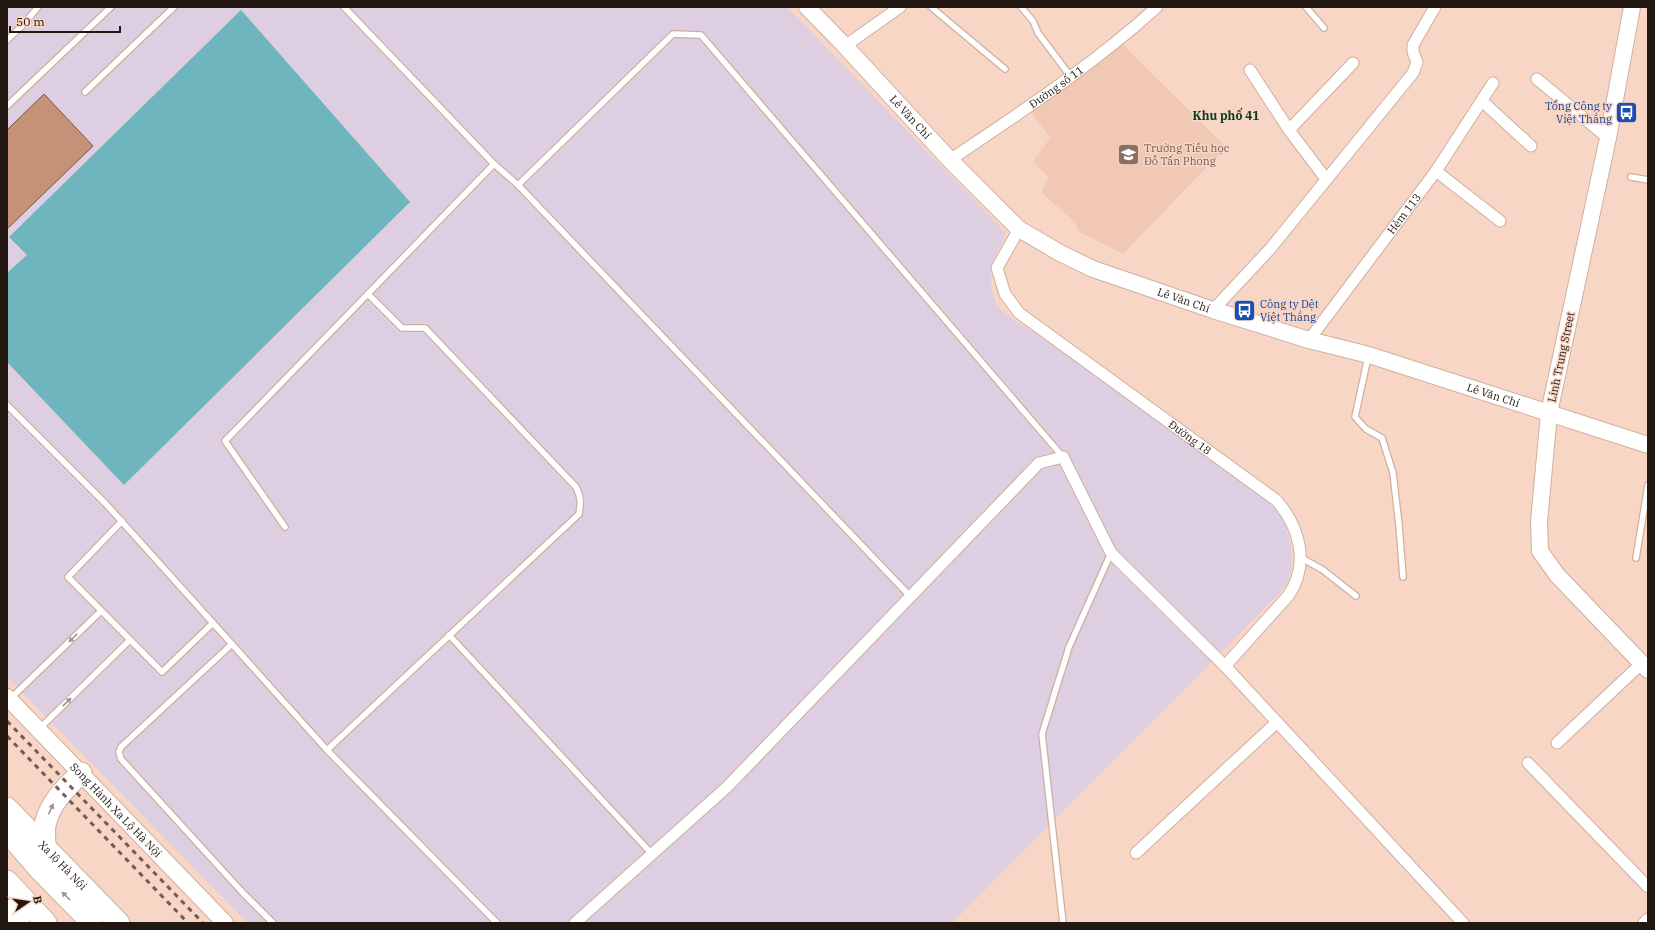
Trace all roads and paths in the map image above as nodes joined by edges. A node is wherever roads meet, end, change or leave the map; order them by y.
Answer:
1 (38, 7) edge
2 (111, 7) edge
3 (174, 7) edge
4 (344, 7) edge
5 (807, 7) edge
6 (900, 7) edge
7 (932, 7) edge
8 (1021, 7) edge
9 (1157, 7) edge
10 (1306, 7) edge
11 (1434, 7) edge
12 (1632, 7) edge
13 (1324, 28) dead end
14 (7, 40) edge
15 (845, 46) junction
16 (1353, 63) dead end
17 (1005, 70) dead end
18 (1250, 70) dead end
19 (1071, 77) junction
20 (1537, 79) dead end
21 (1493, 83) dead end
22 (85, 92) dead end
23 (1482, 101) junction
24 (7, 106) edge
25 (1289, 130) junction
26 (1608, 138) junction
27 (1531, 146) dead end
28 (950, 160) junction
29 (494, 164) junction
30 (1436, 171) junction
31 (1631, 177) dead end
32 (1326, 179) junction
33 (1648, 180) edge
34 (518, 185) junction
35 (1500, 221) dead end
36 (1019, 229) junction
37 (368, 294) junction
38 (1213, 310) junction
39 (1309, 340) junction
40 (1369, 355) junction
41 (7, 405) edge
42 (1549, 413) junction
43 (1648, 445) edge
44 (1063, 457) junction
45 (1648, 485) edge
46 (122, 521) junction
47 (285, 527) dead end
48 (1111, 553) junction
49 (1300, 557) junction
50 (1636, 558) dead end
51 (1402, 577) dead end
52 (910, 596) junction
53 (1356, 596) dead end
54 (101, 611) junction
55 (213, 623) junction
56 (449, 635) junction
57 (130, 640) junction
58 (232, 644) junction
59 (1225, 666) junction
60 (1644, 667) edge
61 (8, 698) edge
62 (1277, 722) junction
63 (39, 729) junction
64 (1558, 743) dead end
65 (327, 750) junction
66 (1528, 763) dead end
67 (81, 773) junction
68 (7, 808) edge
69 (7, 832) edge
70 (45, 847) junction
71 (1136, 853) dead end
72 (652, 854) junction
73 (7, 881) edge
74 (1648, 887) edge
75 (7, 910) edge
76 (1648, 919) edge
77 (19, 923) edge
78 (46, 923) edge
79 (92, 923) edge
80 (119, 923) edge
81 (225, 923) edge
82 (273, 923) edge
83 (497, 923) edge
84 (575, 923) edge
85 (1063, 923) edge
86 (1463, 923) edge
87 (1644, 923) edge

1 - 14 lane
2 - 24 lane
3 - 22 lane
4 - 29 lane
5 - 15 main road, Lê Văn Chí
6 - 15 street
7 - 17 lane
8 - 19 lane
9 - 19 street, Đường số 11
10 - 13 lane
11 - 32 street
12 - 26 main road, Linh Trung Street
15 - 28 main road, Lê Văn Chí
16 - 25 street
18 - 25 street
19 - 28 street, Đường số 11
20 - 26 street
21 - 23 street, Hẻm 113
23 - 27 street
23 - 30 street, Hẻm 113
25 - 32 street
26 - 42 main road, Linh Trung Street
28 - 36 main road, Lê Văn Chí
29 - 34 lane
29 - 37 lane
30 - 35 street
30 - 39 street, Hẻm 113
31 - 33 lane
32 - 38 street
34 - 44 lane
34 - 52 lane
36 - 38 main road, Lê Văn Chí
36 - 49 street, Đường 18
37 - 47 lane
37 - 56 lane
38 - 39 main road, Lê Văn Chí
39 - 40 main road, Lê Văn Chí
40 - 42 main road, Lê Văn Chí
40 - 51 lane
41 - 46 lane
42 - 43 main road, Lê Văn Chí
42 - 60 main road, Linh Trung Street
44 - 48 street
44 - 52 street
45 - 50 lane
46 - 54 lane
46 - 55 lane
48 - 59 street
48 - 85 lane
49 - 53 lane
49 - 59 street, Đường 18
52 - 72 street
54 - 57 lane
54 -> 61 lane
55 - 57 lane
55 - 58 lane
56 - 65 lane
56 - 72 lane
63 -> 57 lane
58 - 65 lane
58 - 82 lane
59 - 62 street
60 - 64 street
61 - 63 main road, Song Hành Xa Lộ Hà Nội
62 - 71 street
62 - 86 street
63 - 67 main road, Song Hành Xa Lộ Hà Nội
65 - 83 lane
66 - 74 street
70 -> 67 highway
67 - 81 main road, Song Hành Xa Lộ Hà Nội
68 - 70 highway, Xa lộ Hà Nội
79 -> 69 highway, Xa lộ Hà Nội
70 - 80 highway, Xa lộ Hà Nội
72 - 84 street
73 - 78 highway
75 - 77 highway
76 - 87 street

